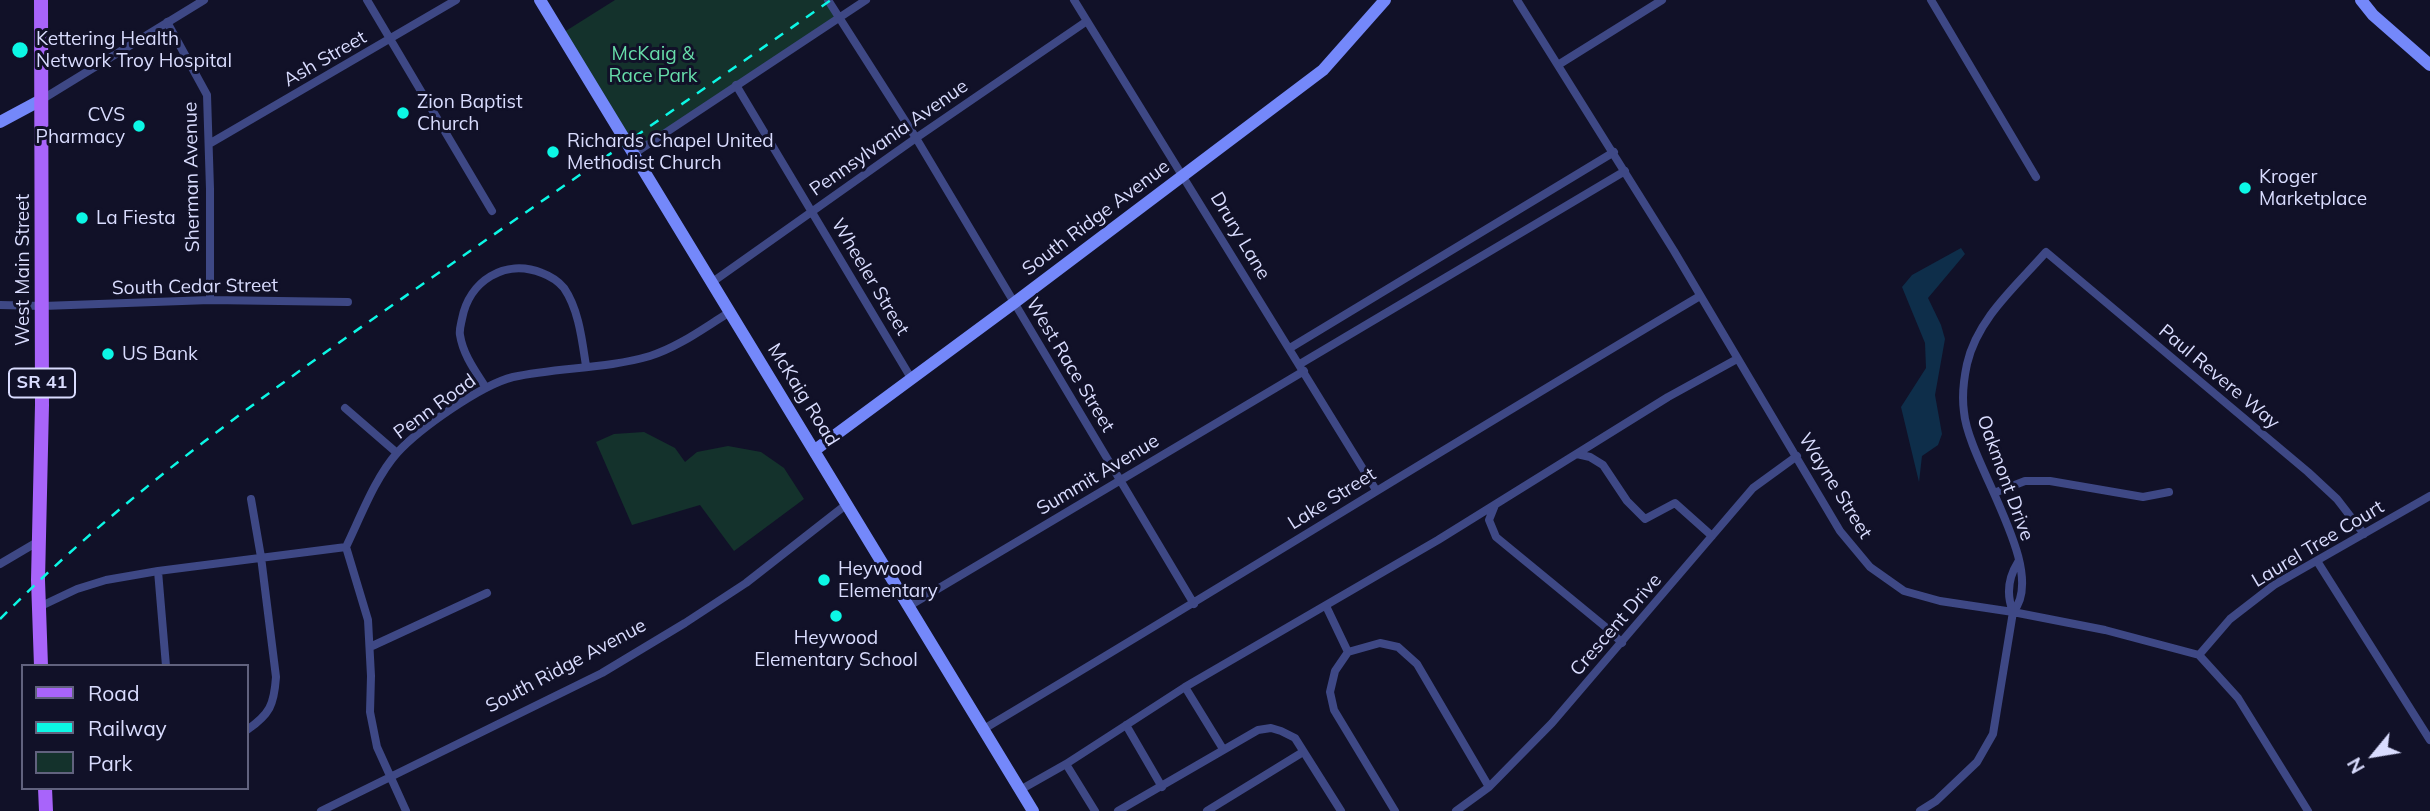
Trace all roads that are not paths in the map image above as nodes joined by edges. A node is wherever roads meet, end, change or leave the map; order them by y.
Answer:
1 (41, 0) edge
2 (204, 0) edge
3 (367, 0) edge
4 (456, 0) edge
5 (540, 0) edge
6 (828, 0) edge
7 (866, 0) edge
8 (1074, 0) edge
9 (1385, 0) edge
10 (1517, 0) edge
11 (1662, 0) edge
12 (1931, 0) edge
13 (2361, 0) edge
14 (839, 18) junction
15 (1087, 21) junction
16 (167, 22) junction
17 (2386, 26) junction
18 (389, 39) junction
19 (2430, 52) edge
20 (1558, 65) junction
21 (2430, 65) edge
22 (736, 85) junction
23 (41, 100) junction
24 (0, 122) edge
25 (916, 138) junction
26 (209, 144) junction
27 (1614, 152) junction
28 (635, 153) junction
29 (1625, 171) junction
30 (1184, 175) junction
31 (2036, 177) dead end
32 (492, 211) dead end
33 (813, 211) junction
34 (2046, 252) joint
35 (711, 284) junction
36 (1700, 296) junction
37 (210, 300) junction
38 (348, 302) dead end
39 (1014, 303) junction
40 (0, 305) edge
41 (43, 306) junction
42 (730, 312) junction
43 (1290, 348) junction
44 (1737, 359) junction
45 (586, 366) junction
46 (1302, 368) junction
47 (911, 378) junction
48 (486, 388) junction
49 (345, 408) dead end
50 (815, 450) junction
51 (397, 453) junction
52 (1577, 454) junction
53 (1797, 456) junction
54 (1121, 480) junction
55 (1377, 490) junction
56 (2169, 492) dead end
57 (1994, 493) junction
58 (2430, 496) edge
59 (251, 499) dead end
60 (847, 504) junction
61 (1495, 505) junction
62 (2364, 534) junction
63 (1712, 536) junction
64 (39, 541) junction
65 (346, 547) junction
66 (261, 557) junction
67 (2317, 561) junction
68 (0, 564) edge
69 (158, 570) junction
70 (487, 593) dead end
71 (1194, 604) junction
72 (909, 606) junction
73 (1326, 606) junction
74 (39, 607) junction
75 (2013, 611) junction
76 (1622, 643) junction
77 (370, 647) junction
78 (1348, 652) junction
79 (2199, 655) junction
80 (41, 664) edge
81 (166, 664) edge
82 (1185, 687) junction
83 (1126, 725) junction
84 (248, 729) edge
85 (982, 730) junction
86 (2430, 740) edge
87 (1223, 749) junction
88 (1303, 751) junction
89 (1066, 764) junction
90 (391, 777) junction
91 (1162, 787) junction
92 (1489, 787) junction
93 (45, 790) edge
94 (1020, 790) junction
95 (46, 811) edge
96 (321, 811) edge
97 (406, 811) edge
98 (1033, 811) edge
99 (1094, 811) edge
100 (1118, 811) edge
101 (1207, 811) edge
102 (1341, 811) edge
103 (1395, 811) edge
104 (1456, 811) edge
105 (1920, 811) edge
106 (2308, 811) edge

1 - 23 main road, West Main Street
2 - 16 street
3 - 18 street
4 - 18 street, Ash Street
5 - 28 street, McKaig Road
6 - 14 street, West Race Street
7 - 14 street
8 - 15 street, Drury Lane
9 - 30 street, South Ridge Avenue
10 - 20 street, Wayne Street
11 - 20 street
12 - 31 street
13 - 17 street
14 - 22 street
14 - 25 street, West Race Street
15 - 25 street, Pennsylvania Avenue
15 - 30 street, Drury Lane
16 - 23 street
16 - 26 street, Sherman Avenue
17 - 19 street
17 - 21 street
18 - 26 street, Ash Street
18 - 32 street
20 - 27 street, Wayne Street
22 - 28 street
22 - 33 street, Wheeler Street
23 - 24 street
23 - 41 main road, West Main Street / SR 41
25 - 33 street, Pennsylvania Avenue
25 - 39 street, West Race Street
26 - 37 street, Sherman Avenue
27 - 29 street, Wayne Street
27 - 43 street
28 - 35 street, McKaig Road
29 - 36 street, Wayne Street
29 - 46 street, Summit Avenue
30 - 39 street, South Ridge Avenue
30 - 43 street, Drury Lane
33 - 35 street, Pennsylvania Avenue
33 - 47 street, Wheeler Street
34 - 57 street, Oakmont Drive
34 - 62 street, Paul Revere Way
35 - 42 street, McKaig Road
36 - 44 street, Wayne Street
36 - 55 street, Lake Street
37 - 38 street, South Cedar Street
37 - 41 street, South Cedar Street
39 - 47 street, South Ridge Avenue
39 - 54 street, West Race Street
40 - 41 street, South Cedar Street
41 - 64 main road, West Main Street / SR 41
42 - 45 street, Penn Road
42 - 50 street, McKaig Road
43 - 46 street, Drury Lane
44 - 52 street
44 - 53 street, Wayne Street
45 - 48 street, Penn Road
45 - 48 street
46 - 54 street, Summit Avenue
46 - 55 street, Drury Lane
47 - 50 street, South Ridge Avenue
48 - 51 street, Penn Road
49 - 51 street
50 - 60 street, McKaig Road
51 - 65 street, Penn Road
52 - 61 street
52 - 63 street
53 - 63 street, Crescent Drive
53 - 75 street, Wayne Street
54 - 71 street, West Race Street
54 - 72 street, Summit Avenue
55 - 71 street, Lake Street
56 - 57 street
57 - 75 street, Oakmont Drive
58 - 62 street, Laurel Tree Court
59 - 66 street
60 - 72 street, McKaig Road
60 - 90 street, South Ridge Avenue
61 - 73 street
61 - 76 street
62 - 67 street, Laurel Tree Court
63 - 76 street, Crescent Drive
64 - 68 street
64 - 74 main road, West Main Street / SR 41
65 - 66 street
65 - 77 street
66 - 69 street
66 - 84 street
67 - 79 street, Laurel Tree Court
67 - 86 street
69 - 74 street
69 - 81 street
70 - 77 street
71 - 85 street, Lake Street
72 - 85 street, McKaig Road
73 - 78 street
73 - 82 street
74 - 80 main road, West Main Street / SR 41
75 - 79 street, Wayne Street
75 - 105 street, Oakmont Drive
76 - 92 street, Crescent Drive
77 - 90 street
78 - 92 street
78 - 103 street
79 - 106 street
82 - 83 street
82 - 87 street
83 - 89 street
83 - 91 street
85 - 94 street, McKaig Road
87 - 88 street
87 - 91 street
88 - 101 street
88 - 102 street
89 - 94 street
89 - 99 street
90 - 96 street, South Ridge Avenue
90 - 97 street
91 - 100 street
92 - 104 street, Crescent Drive
93 - 95 main road
94 - 98 street, McKaig Road

